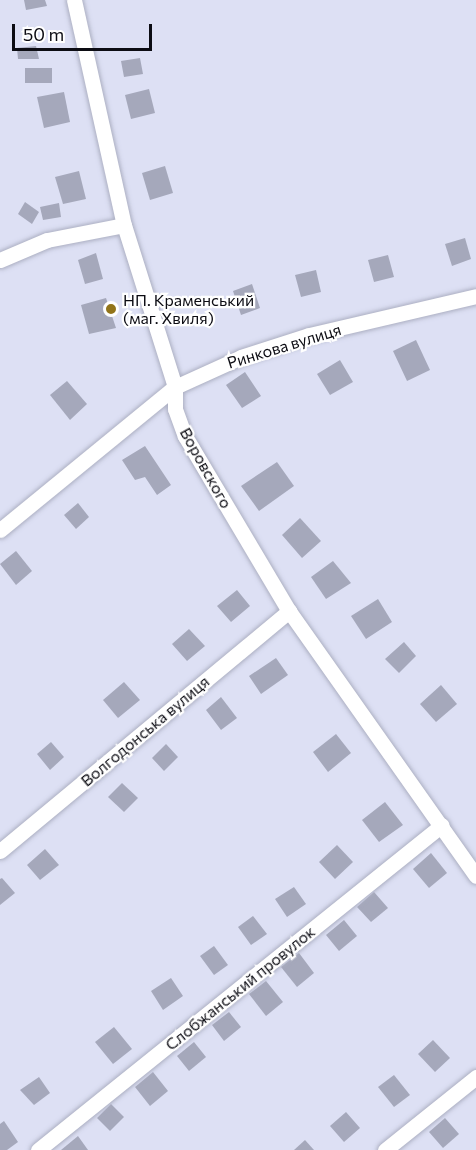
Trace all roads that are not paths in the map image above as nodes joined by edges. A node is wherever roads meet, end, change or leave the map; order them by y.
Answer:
1 (74, 0) edge
2 (124, 225) junction
3 (0, 260) edge
4 (476, 296) edge
5 (175, 387) junction
6 (0, 530) edge
7 (289, 611) junction
8 (442, 825) junction
9 (0, 851) edge
10 (476, 876) edge
11 (476, 1077) edge
12 (38, 1150) edge
13 (385, 1150) edge

1 - 2 street, Воровского
2 - 3 street
2 - 5 street, Воровского
4 - 5 street, Ринкова вулиця
5 - 6 street, Ринкова вулиця
5 - 7 street, Воровского
7 - 8 street, Воровского
7 - 9 street, Волгодонська вулиця
8 - 10 street, Воровского
8 - 12 street, Слобжанський провулок
11 - 13 street

